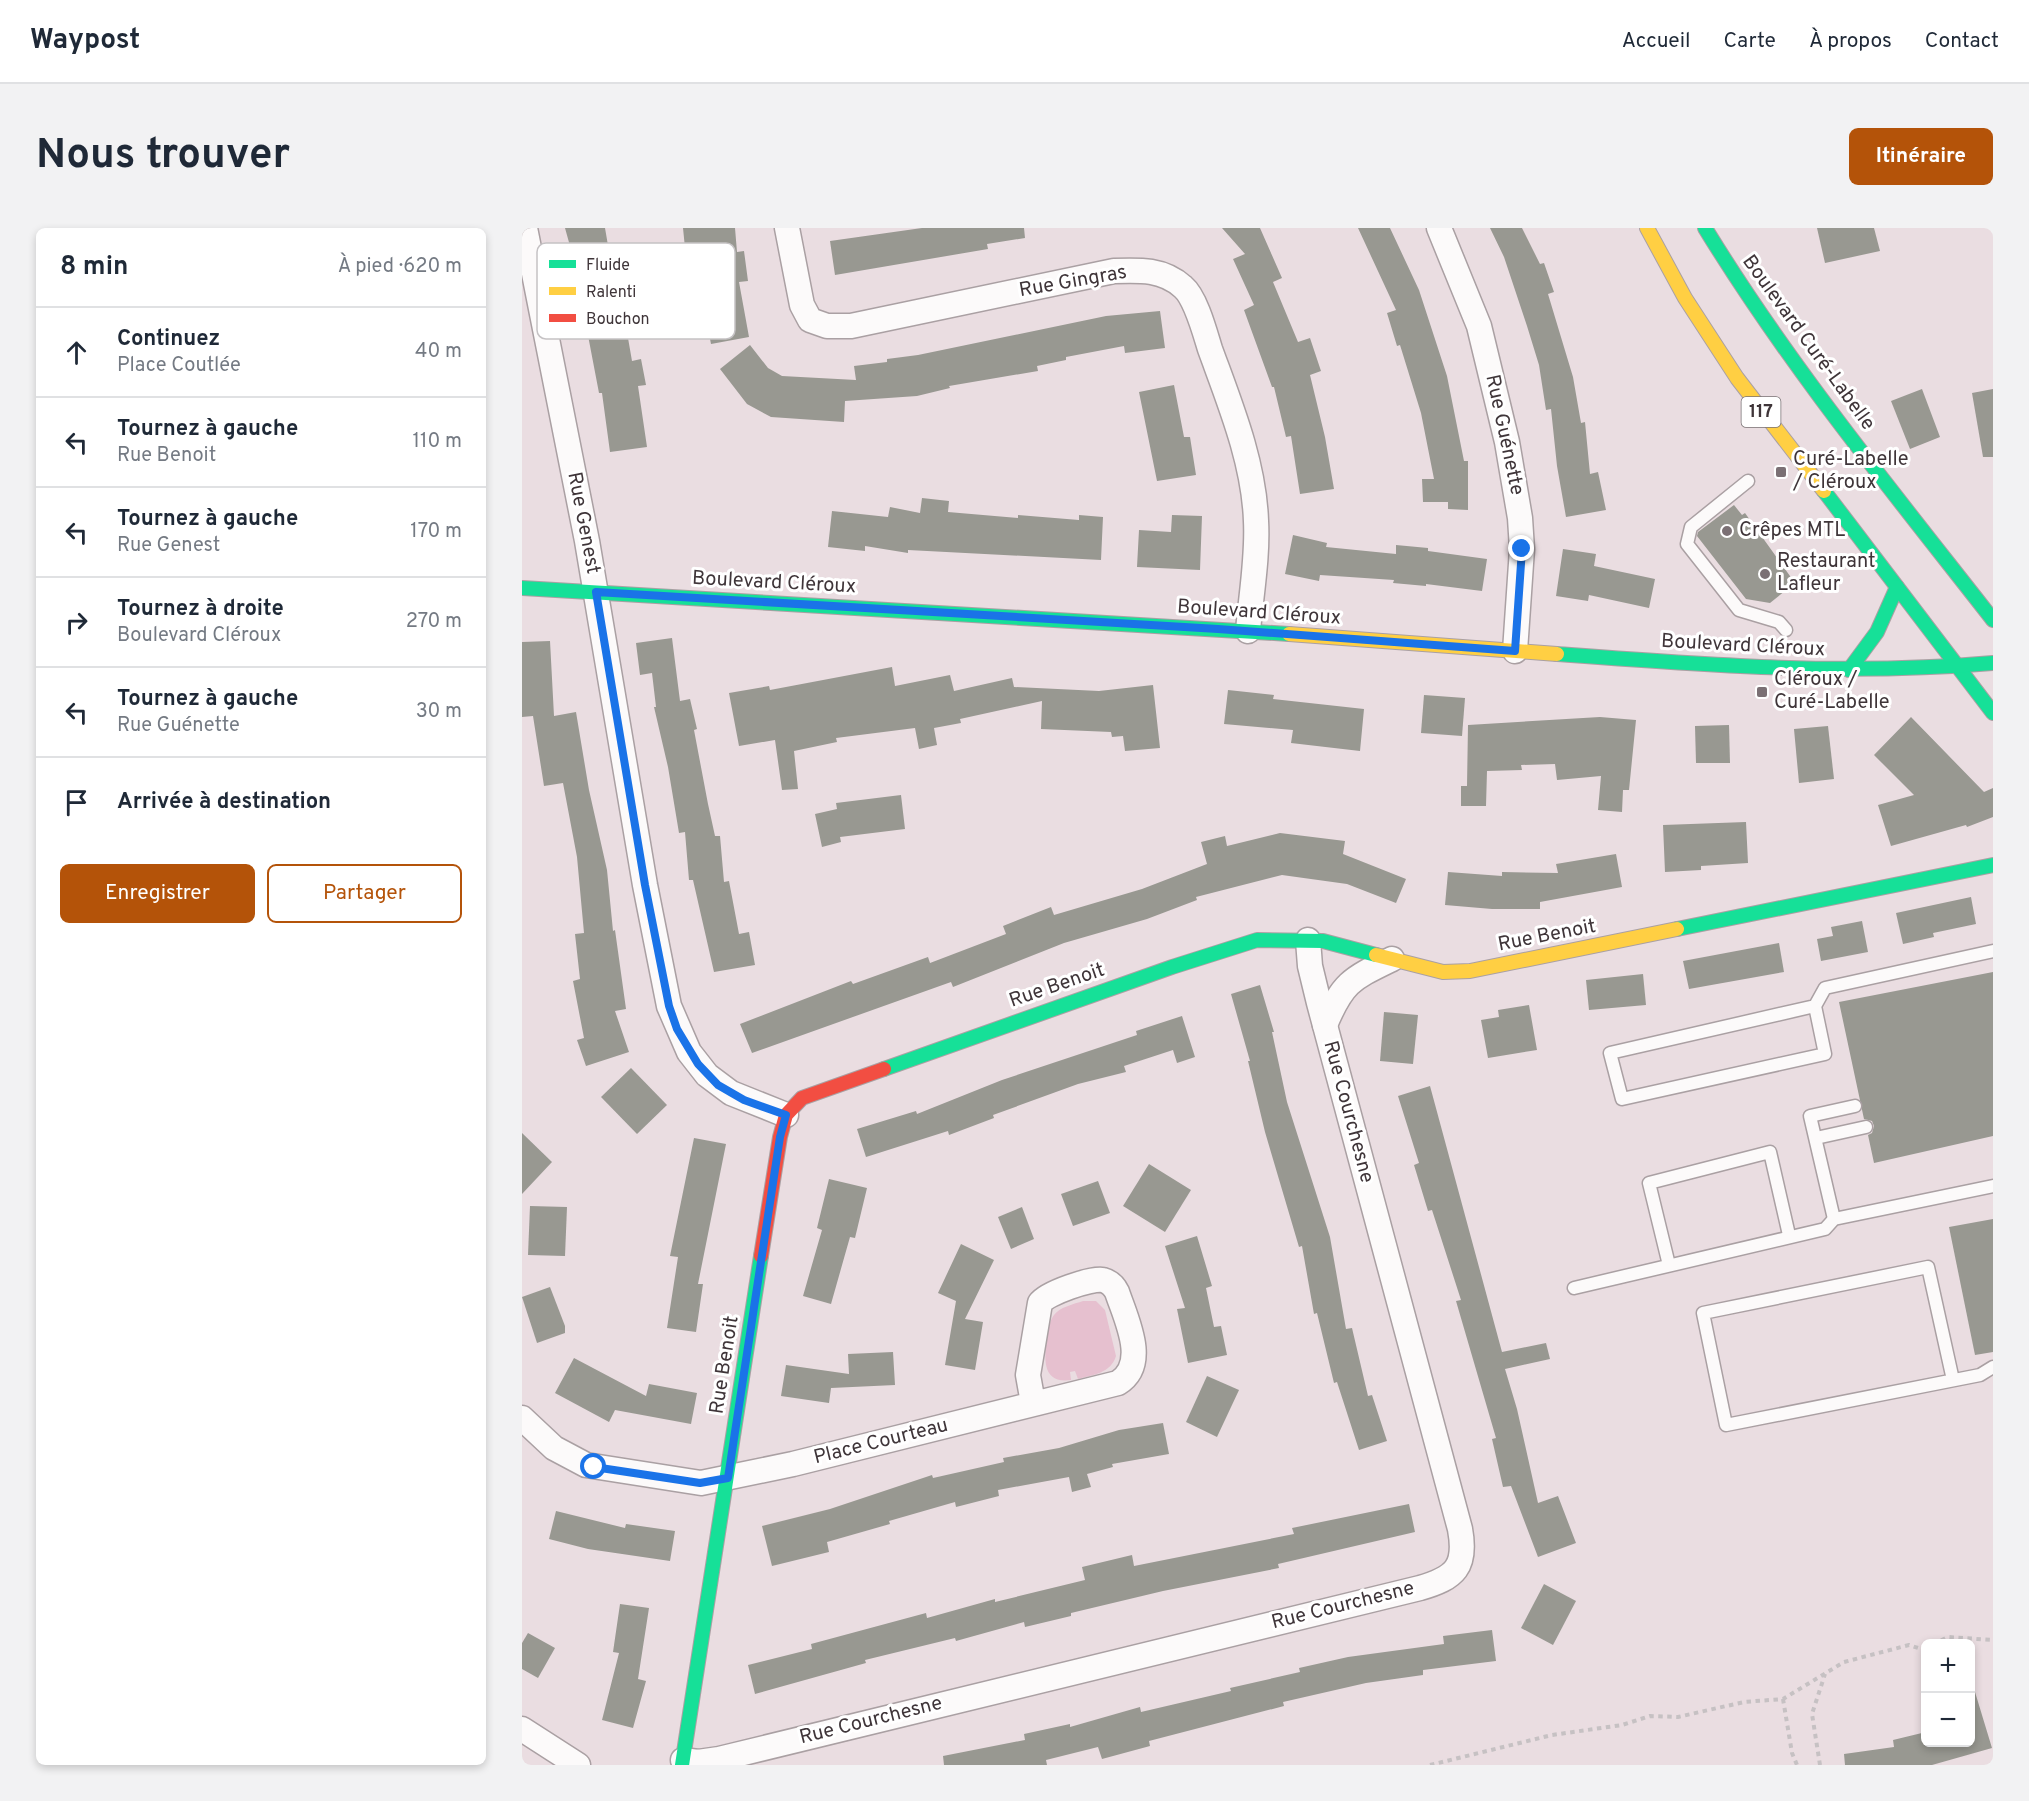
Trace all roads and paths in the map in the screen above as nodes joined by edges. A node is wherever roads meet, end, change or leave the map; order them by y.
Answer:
1 (525, 228) edge
2 (787, 228) edge
3 (1439, 228) edge
4 (1647, 228) edge
5 (1705, 228) edge
6 (537, 290) edge
7 (547, 339) edge
8 (1748, 481) dead end
9 (1897, 587) junction
10 (522, 588) edge
11 (596, 592) junction
12 (1993, 620) edge
13 (1786, 630) dead end
14 (1248, 631) junction
15 (1515, 651) junction
16 (1993, 663) edge
17 (1957, 667) junction
18 (1849, 670) junction
19 (1993, 713) edge
20 (1993, 866) edge
21 (1308, 940) junction
22 (1993, 951) edge
23 (1392, 958) junction
24 (1815, 1006) junction
25 (1325, 1025) junction
26 (1855, 1106) dead end
27 (786, 1115) junction
28 (1866, 1127) dead end
29 (1816, 1138) junction
30 (1993, 1186) edge
31 (1834, 1219) junction
32 (1789, 1235) junction
33 (1669, 1265) junction
34 (1574, 1288) dead end
35 (1993, 1367) edge
36 (1953, 1380) junction
37 (1033, 1403) junction
38 (522, 1418) edge
39 (728, 1478) junction
40 (1944, 1639) edge
41 (1993, 1640) edge
42 (1921, 1649) edge
43 (1825, 1673) junction
44 (1783, 1699) junction
45 (525, 1738) edge
46 (682, 1762) edge
47 (578, 1765) edge
48 (1430, 1765) edge
49 (1797, 1765) edge
50 (1820, 1765) edge

1 - 6 street, Rue Genest
2 - 14 street, Rue Gingras
3 - 15 street, Rue Guénette
4 - 9 street, 117
5 - 12 street, Boulevard Curé-Labelle
7 - 11 street, Rue Genest
8 - 13 lane
9 - 17 street, 117
9 - 18 street
10 - 11 street, Boulevard Cléroux
11 - 14 street, Boulevard Cléroux
11 - 27 street, Rue Genest
14 - 15 street, Boulevard Cléroux
15 - 18 street, Boulevard Cléroux
16 - 17 street, Boulevard Cléroux
17 - 18 street, Boulevard Cléroux
17 - 19 street, 117
20 - 23 street, Rue Benoit
21 - 23 street, Rue Benoit
21 - 25 street, Rue Courchesne
21 - 27 street, Rue Benoit
22 - 24 lane
23 - 25 street, Rue Courchesne
24 - 24 lane
25 - 46 street, Rue Courchesne
26 - 29 lane
27 - 39 street, Rue Benoit
28 - 29 lane
29 - 31 lane
30 - 31 lane
31 - 32 lane
32 - 33 lane
32 - 33 lane
33 - 34 lane
35 - 36 lane
36 - 36 lane
37 - 37 street, Place Courteau
37 - 39 street, Place Courteau
38 - 39 street, Place Courteau
39 - 46 street, Rue Benoit
40 - 41 path
42 - 43 path
43 - 44 path
43 - 50 path
44 - 48 path
44 - 49 path
45 - 47 street

